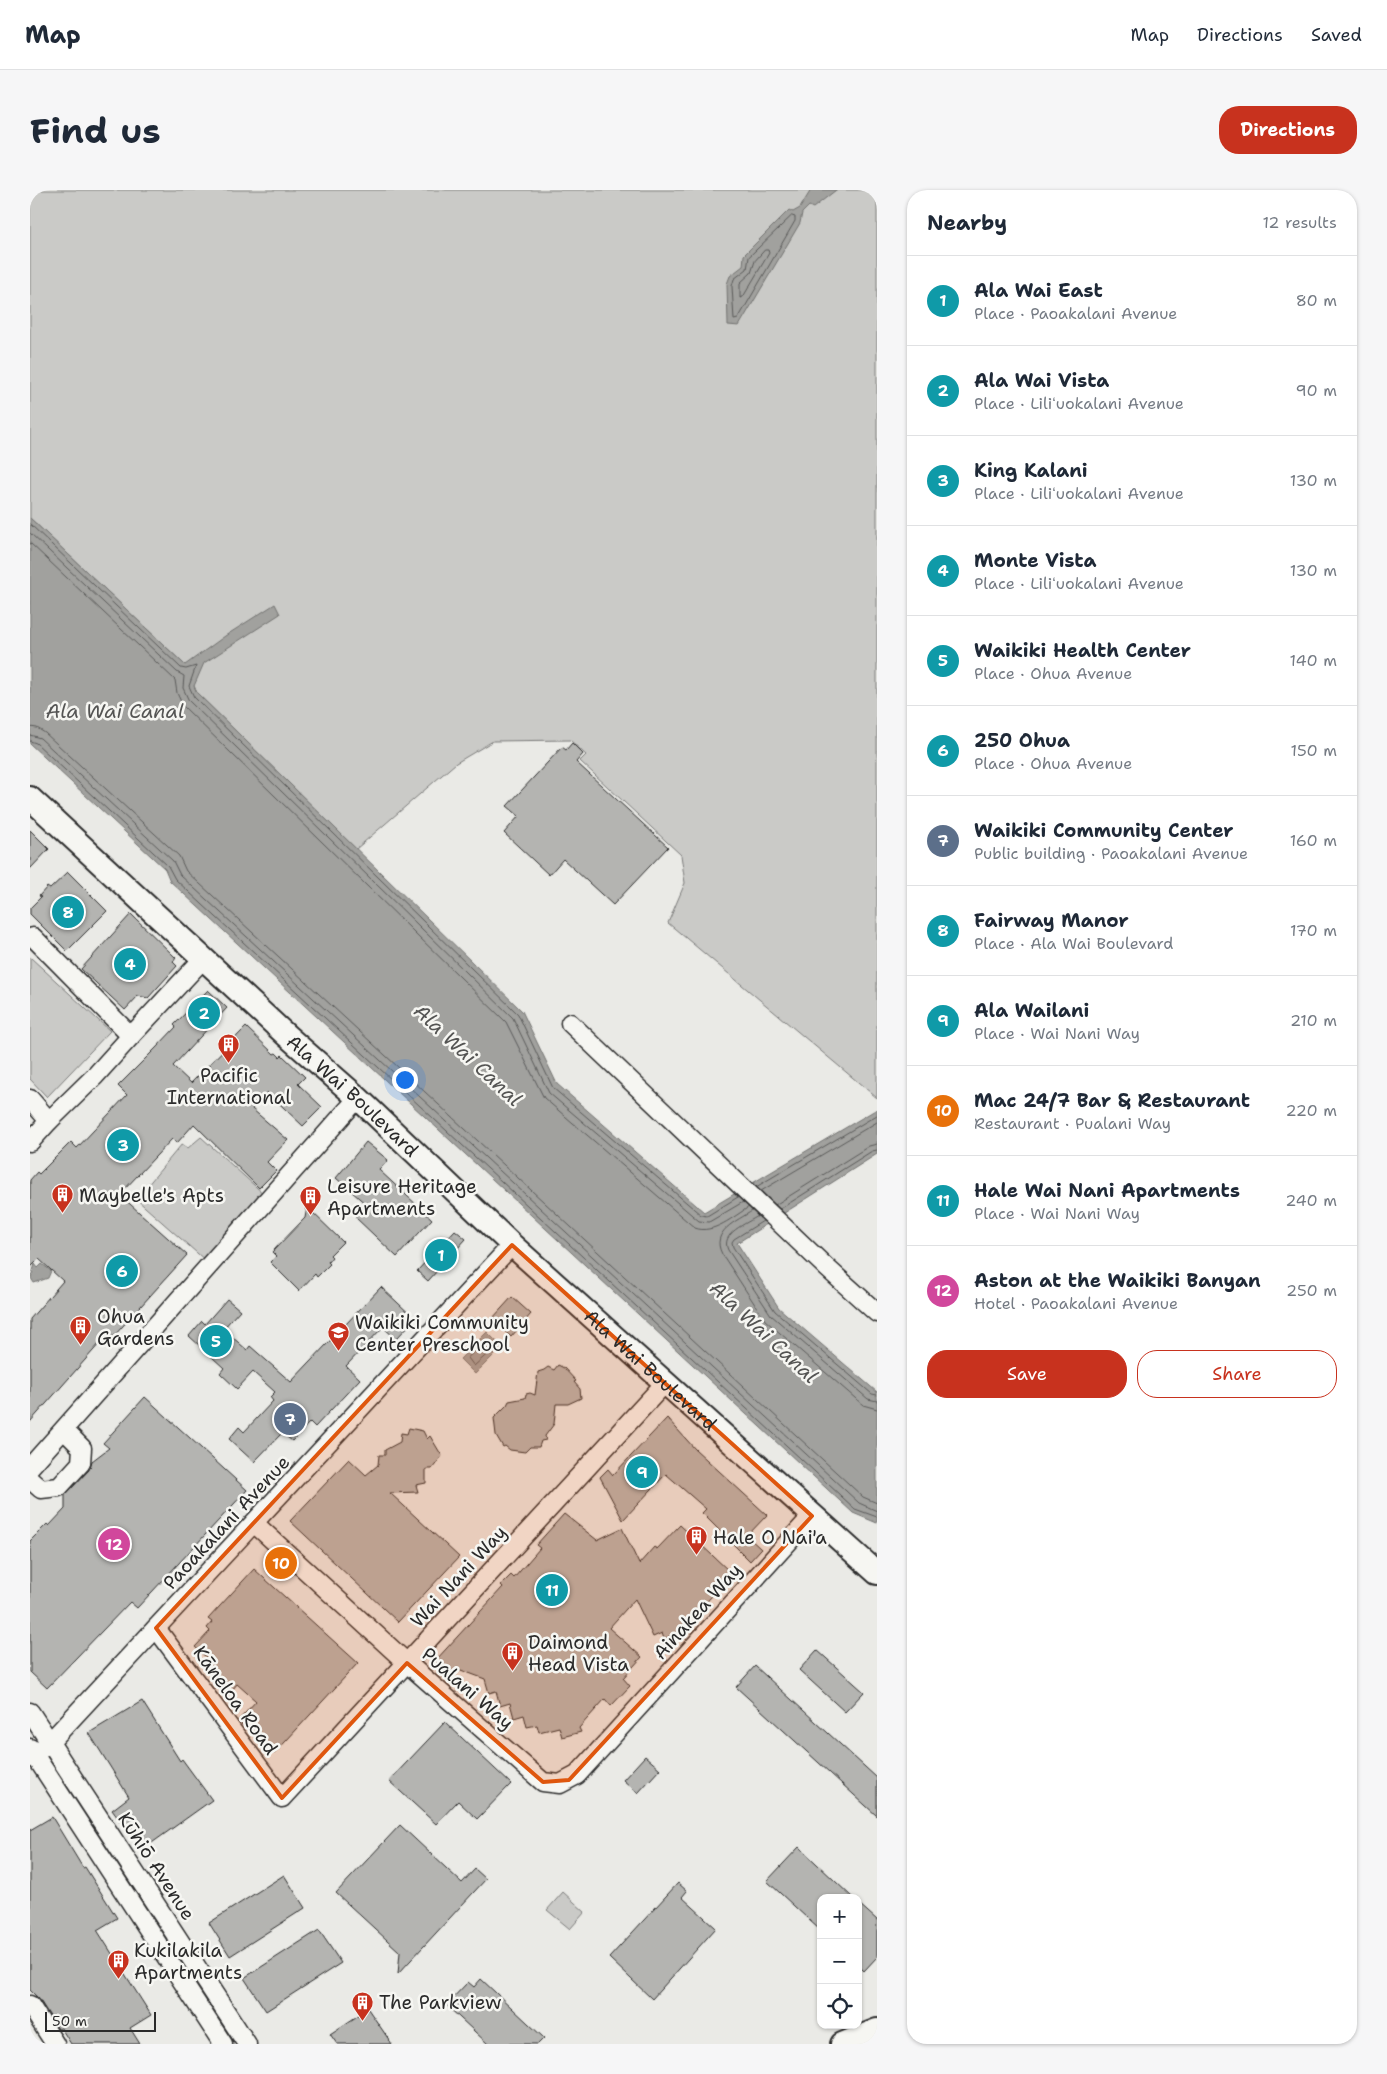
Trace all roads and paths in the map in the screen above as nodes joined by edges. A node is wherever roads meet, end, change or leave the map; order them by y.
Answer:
1 (30, 798) edge
2 (33, 936) dead end
3 (204, 958) junction
4 (570, 1023) dead end
5 (131, 1036) junction
6 (358, 1098) junction
7 (30, 1099) edge
8 (49, 1121) junction
9 (30, 1142) edge
10 (512, 1245) junction
11 (877, 1313) edge
12 (665, 1383) junction
13 (64, 1430) junction
14 (30, 1467) edge
15 (30, 1479) edge
16 (812, 1516) junction
17 (254, 1523) junction
18 (877, 1573) edge
19 (156, 1628) junction
20 (407, 1663) junction
21 (30, 1712) edge
22 (50, 1742) junction
23 (31, 1753) edge
24 (543, 1782) joint
25 (282, 1798) joint
26 (107, 1829) junction
27 (91, 1841) junction
28 (30, 2006) edge
29 (877, 2030) edge
30 (242, 2042) edge
31 (55, 2044) edge
32 (223, 2044) edge
33 (842, 2044) edge

1 - 3 main road, Ala Wai Boulevard
2 - 5 street
3 - 5 street
3 - 6 main road, Ala Wai Boulevard
4 - 11 street
5 - 8 street
6 - 10 main road, Ala Wai Boulevard
6 - 13 street
7 - 8 street
8 - 9 street
10 - 12 main road, Ala Wai Boulevard
10 - 17 street, Paoakalani Avenue
12 - 16 main road, Ala Wai Boulevard
12 - 20 street, Wai Nani Way
13 - 14 street
13 - 15 street
16 - 18 main road, Ala Wai Boulevard
16 - 24 street, Ainakea Way
17 - 19 street, Paoakalani Avenue
17 - 20 street, Pualani Way
19 - 22 street, Paoakalani Avenue
19 - 25 street, Kāneloa Road
20 - 24 street, Pualani Way
20 - 25 street, Wai Nani Way
21 - 22 street, Kūhiō Avenue
22 - 23 street, Paoakalani Avenue
22 - 26 street, Kūhiō Avenue
23 - 27 street
26 - 27 street
26 - 30 street, Kūhiō Avenue
27 - 32 street
28 - 31 street
29 - 33 main road

